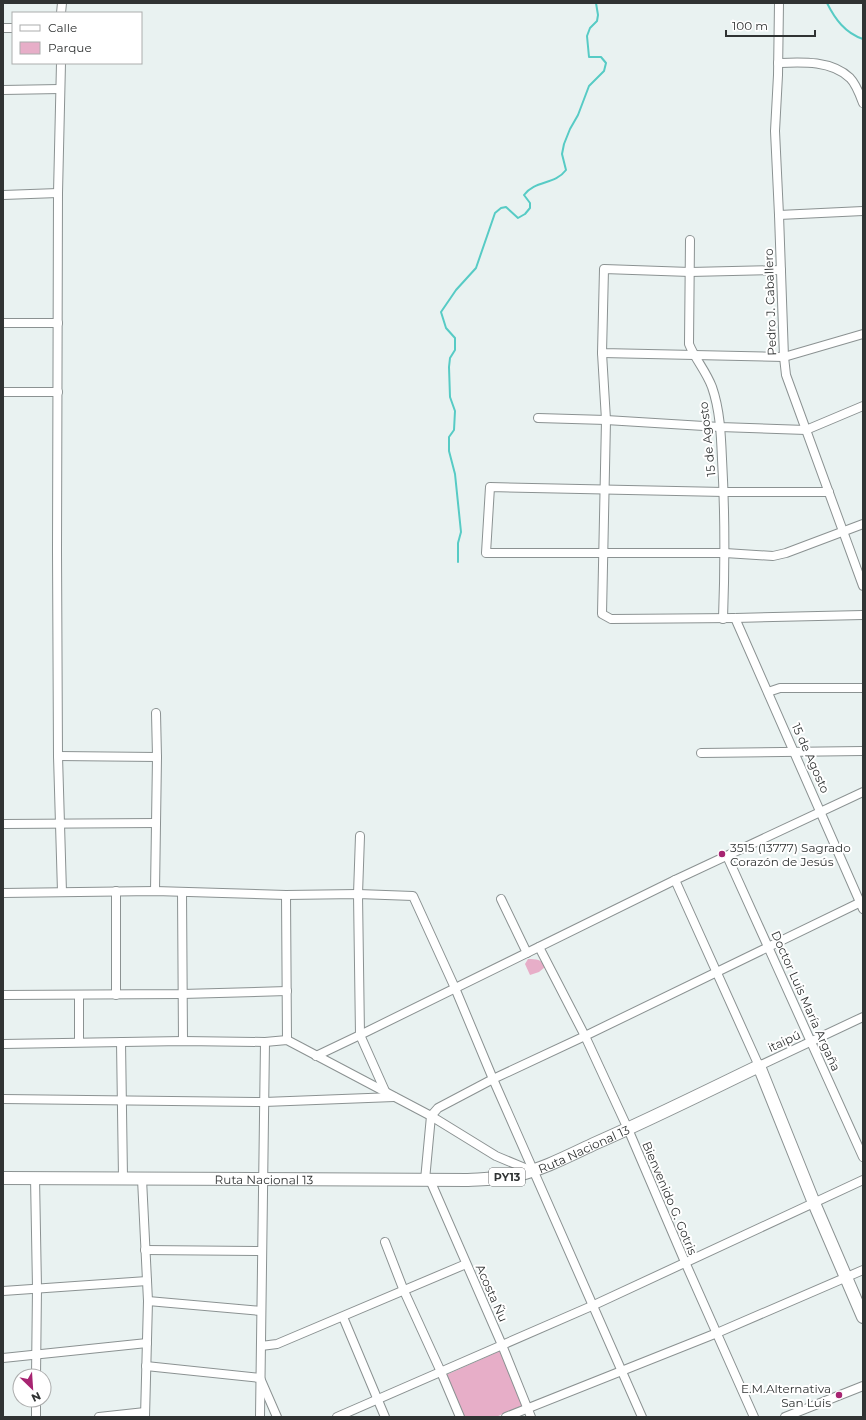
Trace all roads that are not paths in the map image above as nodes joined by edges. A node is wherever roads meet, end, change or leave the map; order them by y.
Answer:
1 (779, 3) edge
2 (778, 63) junction
3 (60, 64) edge
4 (60, 89) junction
5 (3, 90) edge
6 (863, 103) edge
7 (58, 193) junction
8 (3, 195) edge
9 (863, 211) edge
10 (779, 215) junction
11 (690, 240) dead end
12 (781, 270) junction
13 (690, 272) junction
14 (3, 323) edge
15 (58, 323) junction
16 (863, 334) edge
17 (602, 353) junction
18 (694, 355) junction
19 (784, 357) junction
20 (3, 392) edge
21 (58, 392) junction
22 (863, 406) edge
23 (538, 418) dead end
24 (606, 420) junction
25 (720, 427) junction
26 (806, 430) junction
27 (604, 490) junction
28 (724, 492) junction
29 (829, 492) junction
30 (863, 524) edge
31 (843, 532) junction
32 (603, 553) junction
33 (725, 553) junction
34 (863, 586) edge
35 (863, 615) edge
36 (735, 618) junction
37 (723, 619) junction
38 (863, 688) edge
39 (768, 692) junction
40 (156, 713) dead end
41 (701, 752) dead end
42 (794, 752) junction
43 (863, 752) edge
44 (58, 756) junction
45 (157, 757) junction
46 (863, 792) edge
47 (821, 812) junction
48 (156, 823) junction
49 (3, 824) edge
50 (61, 824) junction
51 (360, 836) dead end
52 (727, 856) junction
53 (674, 880) junction
54 (116, 891) junction
55 (155, 891) junction
56 (62, 892) junction
57 (182, 892) junction
58 (3, 893) edge
59 (358, 894) junction
60 (286, 895) junction
61 (501, 899) dead end
62 (862, 904) edge
63 (769, 946) junction
64 (539, 947) junction
65 (527, 953) junction
66 (715, 972) junction
67 (455, 988) junction
68 (287, 991) junction
69 (182, 994) junction
70 (3, 995) edge
71 (79, 995) junction
72 (116, 995) junction
73 (863, 1017) edge
74 (360, 1035) junction
75 (585, 1036) junction
76 (287, 1040) junction
77 (183, 1041) junction
78 (79, 1042) junction
79 (121, 1042) junction
80 (265, 1042) junction
81 (812, 1042) junction
82 (3, 1044) edge
83 (316, 1056) junction
84 (759, 1066) junction
85 (493, 1078) junction
86 (385, 1091) junction
87 (396, 1097) junction
88 (3, 1099) edge
89 (121, 1099) junction
90 (264, 1102) junction
91 (431, 1116) junction
92 (628, 1129) junction
93 (863, 1157) edge
94 (533, 1170) junction
95 (35, 1177) junction
96 (3, 1178) edge
97 (123, 1178) junction
98 (142, 1179) junction
99 (263, 1180) junction
100 (428, 1180) junction
101 (863, 1180) edge
102 (814, 1203) junction
103 (385, 1242) dead end
104 (145, 1250) junction
105 (262, 1251) junction
106 (685, 1262) junction
107 (466, 1264) junction
108 (863, 1270) edge
109 (846, 1277) junction
110 (147, 1281) junction
111 (37, 1288) junction
112 (3, 1291) edge
113 (404, 1291) junction
114 (148, 1301) junction
115 (594, 1305) junction
116 (261, 1311) junction
117 (343, 1317) junction
118 (863, 1317) edge
119 (717, 1333) junction
120 (147, 1343) junction
121 (502, 1345) junction
122 (261, 1346) junction
123 (36, 1355) junction
124 (3, 1358) edge
125 (146, 1366) junction
126 (36, 1368) edge
127 (622, 1370) junction
128 (441, 1372) junction
129 (260, 1378) junction
130 (863, 1386) edge
131 (377, 1400) junction
132 (527, 1407) junction
133 (145, 1414) edge
134 (99, 1417) edge
135 (260, 1417) edge
136 (277, 1417) edge
137 (337, 1417) edge
138 (385, 1417) edge
139 (460, 1417) edge
140 (506, 1417) edge
141 (531, 1417) edge
142 (642, 1417) edge
143 (754, 1417) edge
144 (785, 1417) edge

1 - 2 street, Pedro J. Caballero
2 - 6 street
2 - 10 street, Pedro J. Caballero
3 - 4 street
4 - 5 street
4 - 7 street
7 - 8 street
7 - 15 street
9 - 10 street
10 - 12 street, Pedro J. Caballero
11 - 13 street, 15 de Agosto
12 - 13 street
12 - 19 street, Pedro J. Caballero
13 - 17 street
13 - 18 street, 15 de Agosto
14 - 15 street
15 - 21 street
16 - 19 street
17 - 18 street
17 - 24 street
18 - 19 street
18 - 25 street, 15 de Agosto
19 - 26 street, Pedro J. Caballero
20 - 21 street
21 - 44 street
22 - 26 street
23 - 24 street
24 - 25 street
24 - 27 street
25 - 26 street
25 - 28 street, 15 de Agosto
26 - 29 street, Pedro J. Caballero
27 - 28 street
27 - 32 street
27 - 32 street
28 - 29 street
28 - 33 street, 15 de Agosto
29 - 31 street, Pedro J. Caballero
30 - 31 street
31 - 33 street
31 - 34 street, Pedro J. Caballero
32 - 33 street
32 - 37 street
33 - 37 street, 15 de Agosto
35 - 36 street
36 - 37 street
36 - 39 street, 15 de Agosto
38 - 39 street
39 - 42 street, 15 de Agosto
40 - 45 street
41 - 42 street
42 - 43 street
42 - 47 street, 15 de Agosto
44 - 45 street
44 - 50 street
45 - 48 street
46 - 47 street
47 - 52 street
47 - 62 street, 15 de Agosto
48 - 50 street
48 - 55 street
49 - 50 street
50 - 56 street
51 - 59 street
52 - 53 street
52 - 63 street, Doctor Luis María Argaña
53 - 64 street
53 - 66 street
54 - 55 street
54 - 56 street
54 - 72 street
55 - 57 street
56 - 58 street
57 - 60 street
57 - 69 street
59 - 60 street
59 - 67 street
59 - 74 street
60 - 68 street
61 - 65 street
62 - 63 street
63 - 66 street
63 - 81 street, Doctor Luis María Argaña
64 - 65 street
64 - 75 street, Bienvenido G. Gotris
65 - 67 street
66 - 75 street
66 - 84 street
67 - 74 street
67 - 85 street
68 - 69 street
68 - 76 street
69 - 72 street
69 - 77 street
70 - 71 street
71 - 72 street
71 - 78 street
73 - 81 street, itaipú
74 - 83 street
74 - 86 street
75 - 85 street
75 - 92 street, Bienvenido G. Gotris
76 - 80 street
76 - 83 street
77 - 79 street
77 - 80 street
78 - 79 street
78 - 82 street
79 - 89 street
80 - 90 street
81 - 84 street, itaipú
81 - 93 street, Doctor Luis María Argaña
83 - 86 street
84 - 92 highway, Ruta Nacional 13 / PY13
84 - 102 highway
85 - 91 street
85 - 94 street
86 - 87 street
87 - 90 street
87 - 91 street
88 - 89 street
89 - 90 street
89 - 97 street
90 - 99 street
91 - 94 street
91 - 100 street, Acosta Ñu
92 - 94 highway, Ruta Nacional 13 / PY13
92 - 106 street, Bienvenido G. Gotris
94 - 100 highway, Ruta Nacional 13 / PY13
94 - 115 street
95 - 96 highway, Ruta Nacional 13 / PY13
95 - 97 highway, Ruta Nacional 13 / PY13
95 - 111 street
97 - 98 highway, Ruta Nacional 13 / PY13
98 - 99 highway, Ruta Nacional 13 / PY13
98 - 104 street
99 - 100 highway, Ruta Nacional 13 / PY13
99 - 105 street
100 - 107 street, Acosta Ñu
101 - 102 street
102 - 106 street
102 - 109 highway
103 - 113 street
104 - 105 street
104 - 110 street
105 - 116 street
106 - 115 street
106 - 119 street, Bienvenido G. Gotris
107 - 113 street
107 - 121 street, Acosta Ñu
108 - 109 street
109 - 118 highway
109 - 119 street
110 - 111 street
110 - 114 street
111 - 112 street
111 - 123 street
113 - 117 street
113 - 128 street
114 - 116 street
114 - 120 street
115 - 121 street
115 - 127 street
116 - 122 street
117 - 122 street
117 - 131 street
119 - 127 street
119 - 143 street, Bienvenido G. Gotris
120 - 123 street
120 - 125 street
121 - 128 street
121 - 132 street, Acosta Ñu
122 - 129 street
123 - 124 street
123 - 126 street
125 - 129 street
125 - 133 street
127 - 132 street
127 - 142 street
128 - 131 street
128 - 139 street
129 - 135 street
129 - 136 street
130 - 144 street
131 - 137 street
131 - 138 street
132 - 140 street
132 - 141 street, Acosta Ñu
133 - 134 street

